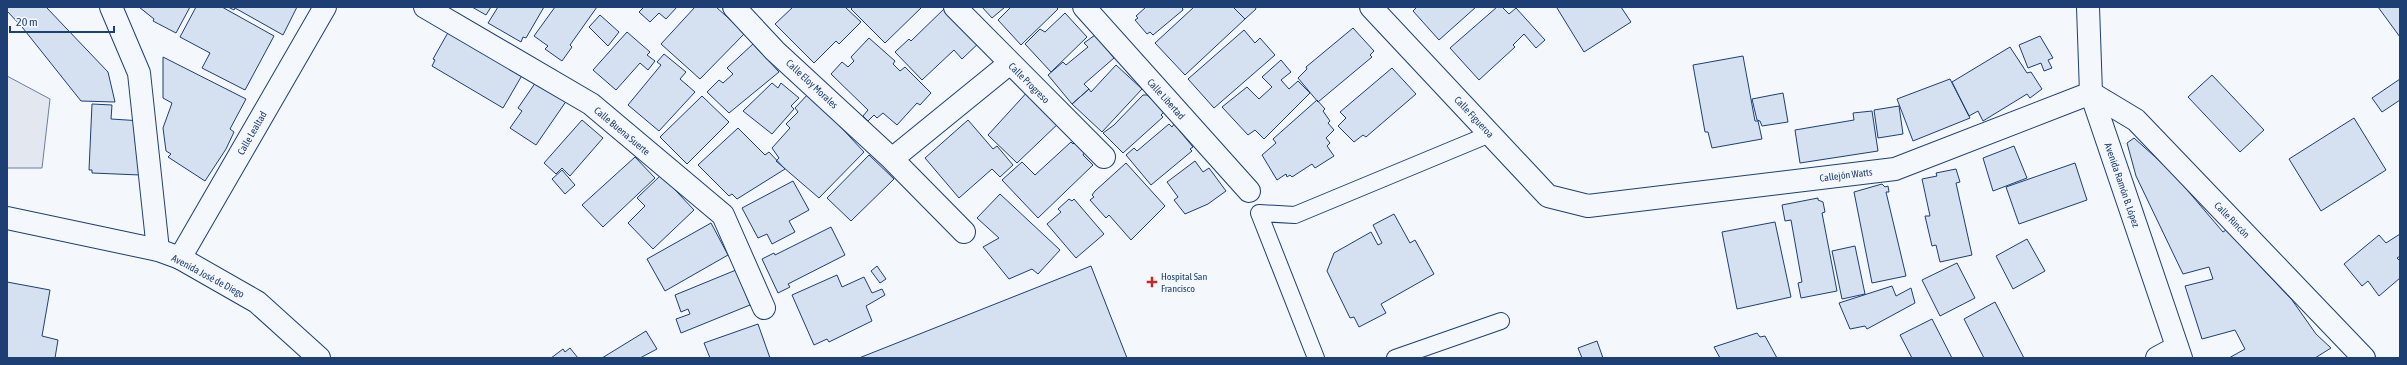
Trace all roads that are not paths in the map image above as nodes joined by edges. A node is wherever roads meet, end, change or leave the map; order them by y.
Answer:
1 (111, 7) edge
2 (325, 7) edge
3 (426, 7) edge
4 (734, 7) edge
5 (955, 7) edge
6 (1084, 7) edge
7 (1371, 7) edge
8 (2088, 7) edge
9 (1010, 63) junction
10 (2091, 93) junction
11 (1490, 134) junction
12 (1104, 157) dead end
13 (892, 159) junction
14 (1249, 191) dead end
15 (1588, 206) joint
16 (7, 218) edge
17 (964, 232) dead end
18 (158, 250) junction
19 (180, 258) junction
20 (764, 308) dead end
21 (1501, 321) dead end
22 (2179, 353) edge
23 (319, 358) edge
24 (1316, 358) edge
25 (1395, 358) edge
26 (2157, 358) edge
27 (2364, 358) edge

1 - 18 street
2 - 19 street, Calle Lealtad
3 - 20 street, Calle Buena Suerte
4 - 13 street, Calle Eloy Morales
5 - 9 street, Calle Progreso
6 - 14 street, Calle Libertad
7 - 11 street, Calle Figueroa
8 - 10 street, Avenida Ramón B. López
9 - 12 street, Calle Progreso
9 - 13 street
10 - 15 street, Callejón Watts
10 - 22 street, Avenida Ramón B. López
10 - 27 street, Calle Rincón
11 - 15 street, Calle Figueroa
11 - 24 lane
13 - 17 street, Calle Eloy Morales
16 - 18 street, Avenida José de Diego
18 - 19 street, Avenida José de Diego
19 - 23 street, Avenida José de Diego
21 - 25 lane
22 - 26 street

